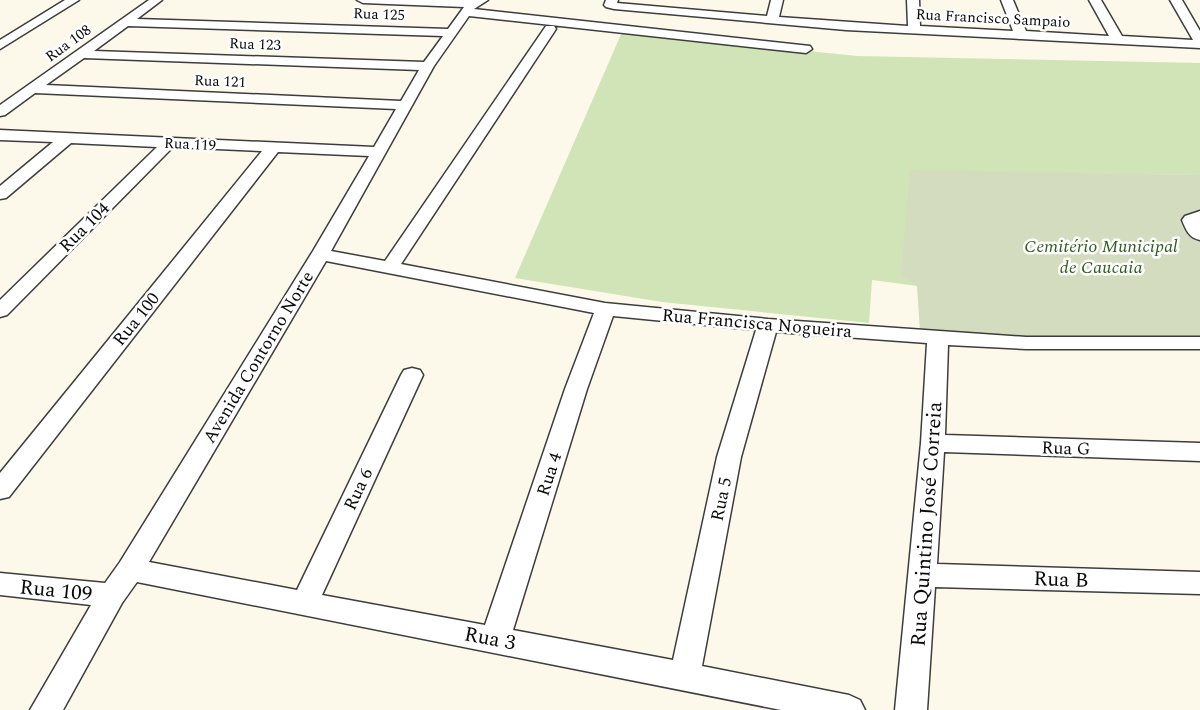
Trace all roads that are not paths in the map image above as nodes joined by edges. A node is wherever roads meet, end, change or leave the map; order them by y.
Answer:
1 (73, 0) edge
2 (156, 0) edge
3 (363, 0) edge
4 (612, 0) edge
5 (676, 0) edge
6 (777, 0) edge
7 (913, 0) edge
8 (1007, 0) edge
9 (1095, 0) edge
10 (1176, 0) edge
11 (421, 1) edge
12 (473, 5) edge
13 (668, 11) junction
14 (772, 20) junction
15 (126, 22) junction
16 (550, 29) dead end
17 (914, 30) junction
18 (451, 33) junction
19 (1021, 35) junction
20 (1118, 40) junction
21 (1200, 43) edge
22 (0, 45) edge
23 (806, 49) dead end
24 (80, 54) junction
25 (428, 66) junction
26 (32, 89) junction
27 (405, 105) junction
28 (0, 112) edge
29 (0, 135) edge
30 (66, 138) junction
31 (169, 142) junction
32 (273, 148) junction
33 (379, 152) junction
34 (0, 194) edge
35 (1200, 216) edge
36 (1200, 236) edge
37 (320, 254) junction
38 (389, 268) junction
39 (605, 309) junction
40 (0, 311) edge
41 (768, 325) junction
42 (938, 338) junction
43 (1200, 343) edge
44 (412, 374) dead end
45 (933, 443) junction
46 (1200, 452) edge
47 (0, 490) edge
48 (130, 570) junction
49 (923, 575) junction
50 (1200, 583) edge
51 (0, 584) edge
52 (112, 595) junction
53 (304, 604) junction
54 (495, 640) junction
55 (685, 676) junction
56 (46, 710) edge
57 (849, 710) edge
58 (911, 710) edge

1 - 22 street
2 - 15 street, Rua 108
3 - 11 street
4 - 13 street, Rua Francisco Sampaio
5 - 13 street
6 - 14 street
7 - 17 street
8 - 19 street
9 - 20 street
10 - 21 street
11 - 12 street
12 - 18 street, Avenida Contorno Norte
12 - 23 street
13 - 14 street, Rua Francisco Sampaio
14 - 17 street, Rua Francisco Sampaio
15 - 18 street, Rua 125
15 - 24 street, Rua 108
16 - 38 street
17 - 19 street, Rua Francisco Sampaio
18 - 25 street, Avenida Contorno Norte
19 - 20 street, Rua Francisco Sampaio
20 - 21 street, Rua Francisco Sampaio
24 - 25 street, Rua 123
24 - 26 street, Rua 108
25 - 27 street, Avenida Contorno Norte
26 - 27 street, Rua 121
26 - 28 street, Rua 108
27 - 33 street, Avenida Contorno Norte
29 - 30 street, Rua 119
30 - 31 street, Rua 119
30 - 34 street
31 - 32 street, Rua 119
31 - 40 street, Rua 104
32 - 33 street, Rua 119
32 - 47 street, Rua 100
33 - 37 street, Avenida Contorno Norte
35 - 36 street
37 - 38 street, Rua Francisca Nogueira
37 - 48 street, Avenida Contorno Norte
38 - 39 street, Rua Francisca Nogueira
39 - 41 street, Rua Francisca Nogueira
39 - 54 street, Rua 4
41 - 42 street, Rua Francisca Nogueira
41 - 55 street, Rua 5
42 - 43 street, Rua Francisca Nogueira
42 - 45 street, Rua Quintino José Correia
44 - 53 street, Rua 6
45 - 46 street, Rua G
45 - 49 street, Rua Quintino José Correia
48 - 52 street, Avenida Contorno Norte
48 - 53 street, Rua 3
49 - 50 street, Rua B
49 - 58 street, Rua Quintino José Correia
51 - 52 street, Rua 109
52 - 56 street, Avenida Contorno Norte
53 - 54 street, Rua 3
54 - 55 street, Rua 3
55 - 57 street, Rua 3

